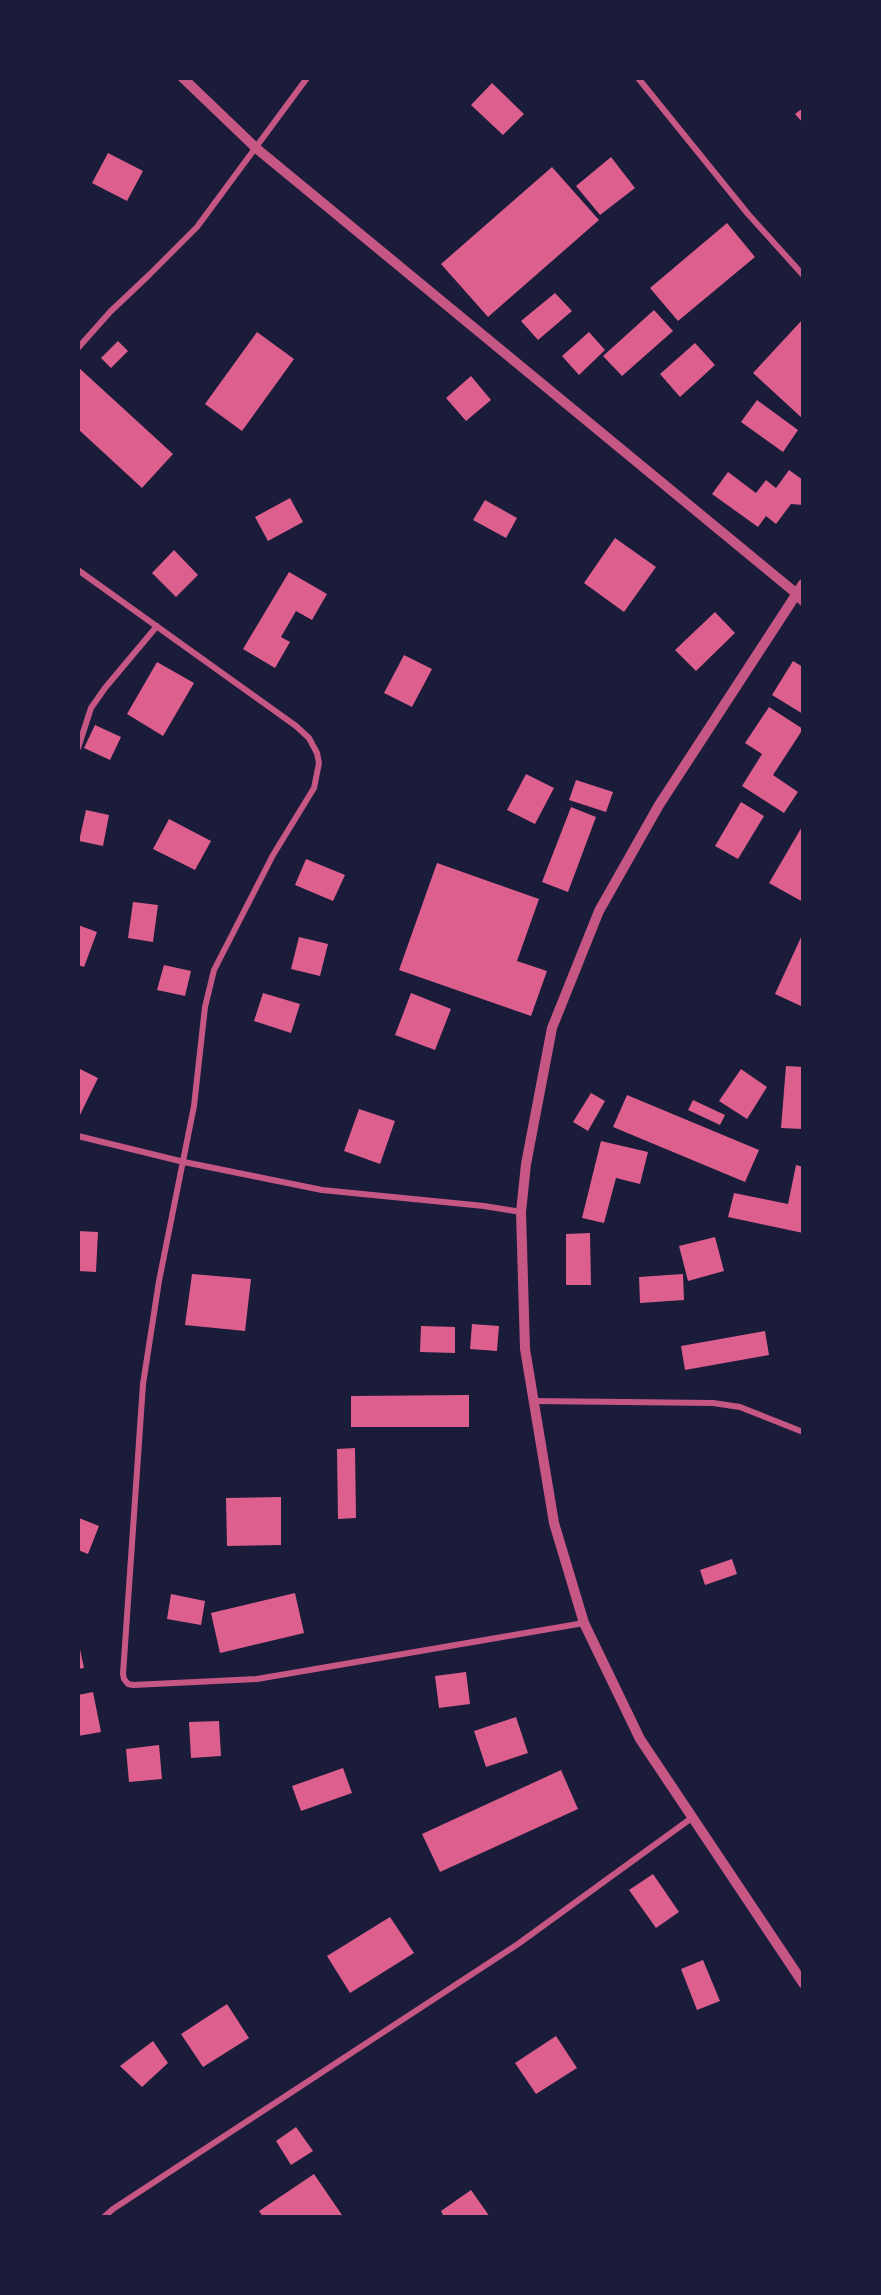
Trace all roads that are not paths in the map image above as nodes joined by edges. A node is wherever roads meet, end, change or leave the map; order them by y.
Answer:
1 (183, 78) edge
2 (307, 78) edge
3 (638, 78) edge
4 (256, 148) junction
5 (803, 275) edge
6 (78, 348) edge
7 (78, 570) edge
8 (801, 593) edge
9 (157, 626) junction
10 (78, 748) edge
11 (78, 1136) edge
12 (184, 1162) junction
13 (521, 1212) junction
14 (533, 1401) junction
15 (803, 1432) edge
16 (584, 1623) junction
17 (693, 1816) junction
18 (803, 1983) edge
19 (104, 2217) edge

1 - 4 street
2 - 4 street
3 - 5 street
4 - 6 street
4 - 8 street
7 - 9 street
8 - 13 street
9 - 10 street
9 - 12 street
11 - 12 street
12 - 13 street
12 - 16 street
13 - 14 street
14 - 15 street
14 - 16 street
16 - 17 street
17 - 18 street
17 - 19 street

